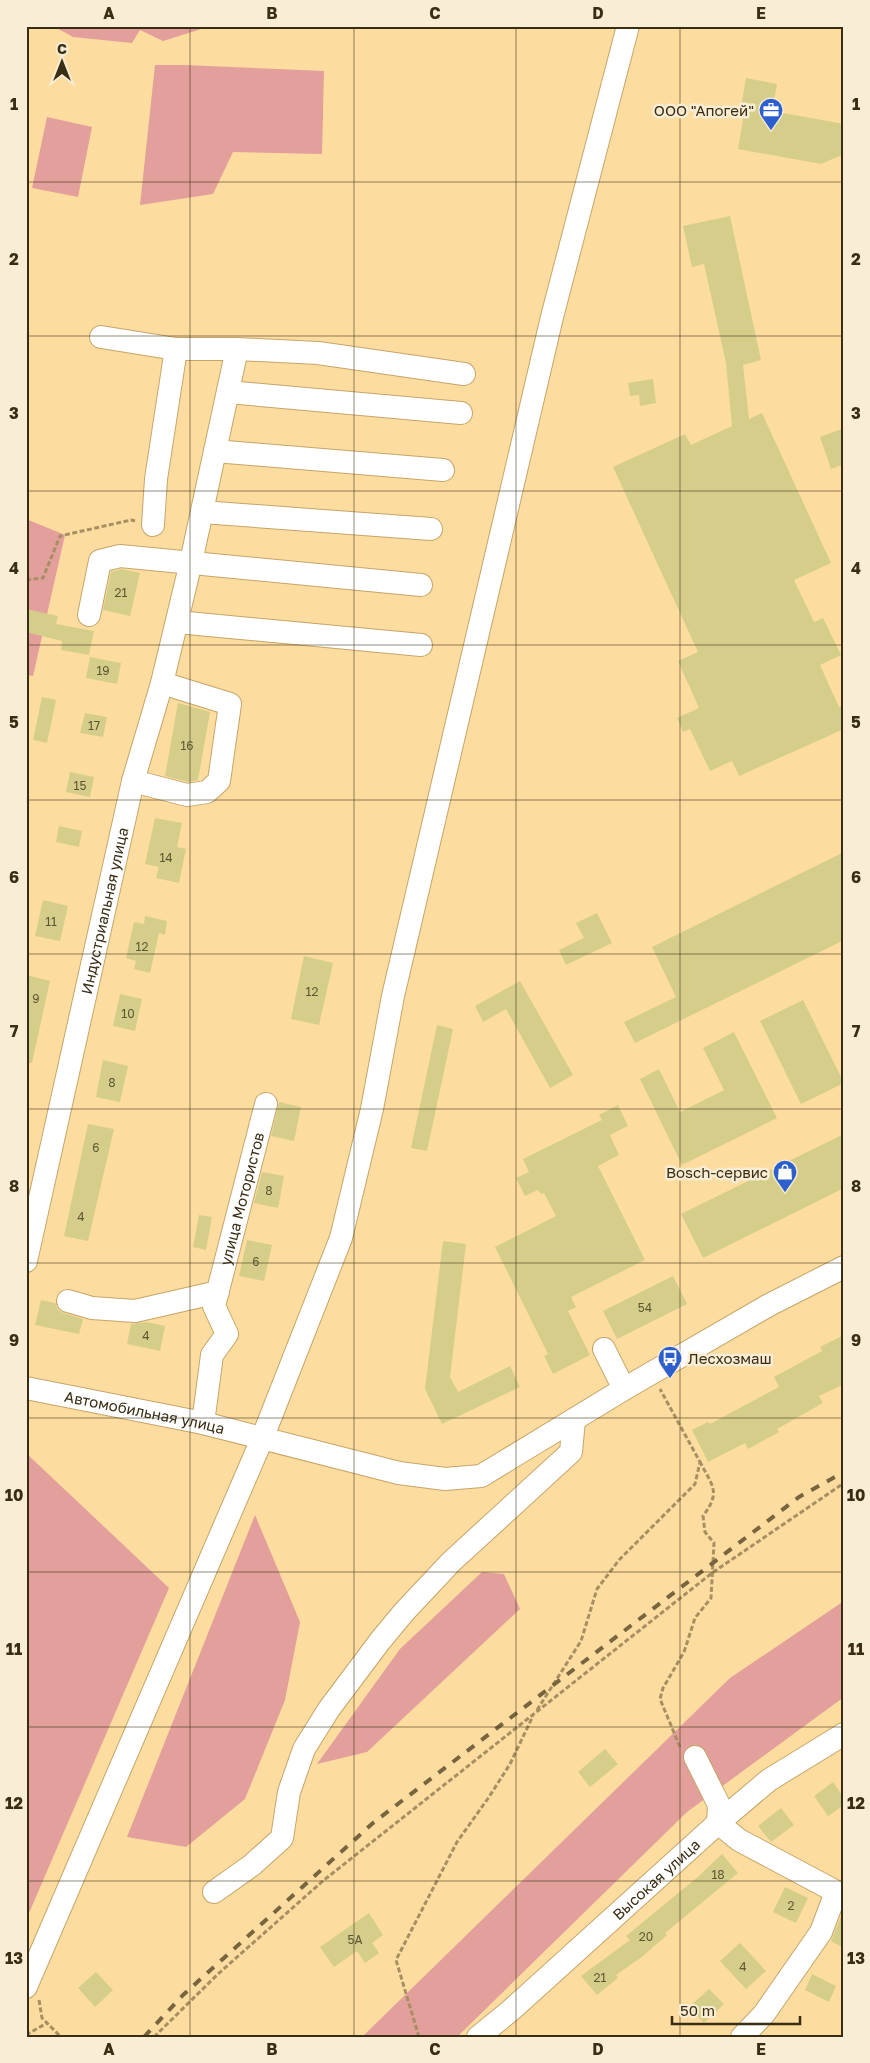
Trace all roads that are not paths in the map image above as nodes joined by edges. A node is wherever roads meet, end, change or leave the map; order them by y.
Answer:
1 (628, 26) edge
2 (101, 337) dead end
3 (176, 349) junction
4 (237, 349) junction
5 (464, 374) dead end
6 (228, 392) junction
7 (461, 412) dead end
8 (215, 451) junction
9 (443, 470) dead end
10 (202, 512) junction
11 (154, 525) dead end
12 (431, 529) dead end
13 (191, 562) junction
14 (421, 585) dead end
15 (89, 615) dead end
16 (177, 622) junction
17 (421, 645) dead end
18 (162, 683) junction
19 (133, 781) junction
20 (266, 1104) dead end
21 (26, 1261) edge
22 (844, 1267) edge
23 (218, 1292) junction
24 (68, 1301) dead end
25 (604, 1350) dead end
26 (26, 1388) edge
27 (624, 1389) junction
28 (574, 1420) junction
29 (203, 1423) junction
30 (262, 1439) junction
31 (844, 1734) edge
32 (695, 1757) road end
33 (718, 1823) junction
34 (214, 1892) dead end
35 (840, 1894) edge
36 (30, 1979) edge
37 (478, 2037) edge
38 (742, 2037) edge

1 - 30 street
2 - 3 street
3 - 4 street
3 - 11 street
4 - 5 street
4 - 6 street, Индустриальная улица
6 - 7 street
6 - 8 street, Индустриальная улица
8 - 9 street
8 - 10 street, Индустриальная улица
10 - 12 street
10 - 13 street, Индустриальная улица
13 - 14 street
13 - 15 street
13 - 16 street, Индустриальная улица
16 - 17 street
16 - 18 street, Индустриальная улица
18 - 19 street, Индустриальная улица
18 - 19 street
19 - 21 street, Индустриальная улица
20 - 23 street, улица Мотористов
22 - 27 street, Автомобильная улица
23 - 24 street
23 - 29 street, улица Мотористов
25 - 27 street
26 - 29 street, Автомобильная улица
27 - 28 street, Автомобильная улица
28 - 30 street, Автомобильная улица
28 - 34 street
29 - 30 street, Автомобильная улица
30 - 36 street
31 - 33 street, Высокая улица
32 - 33 street
33 - 35 street
33 - 37 street, Высокая улица
35 - 38 street

